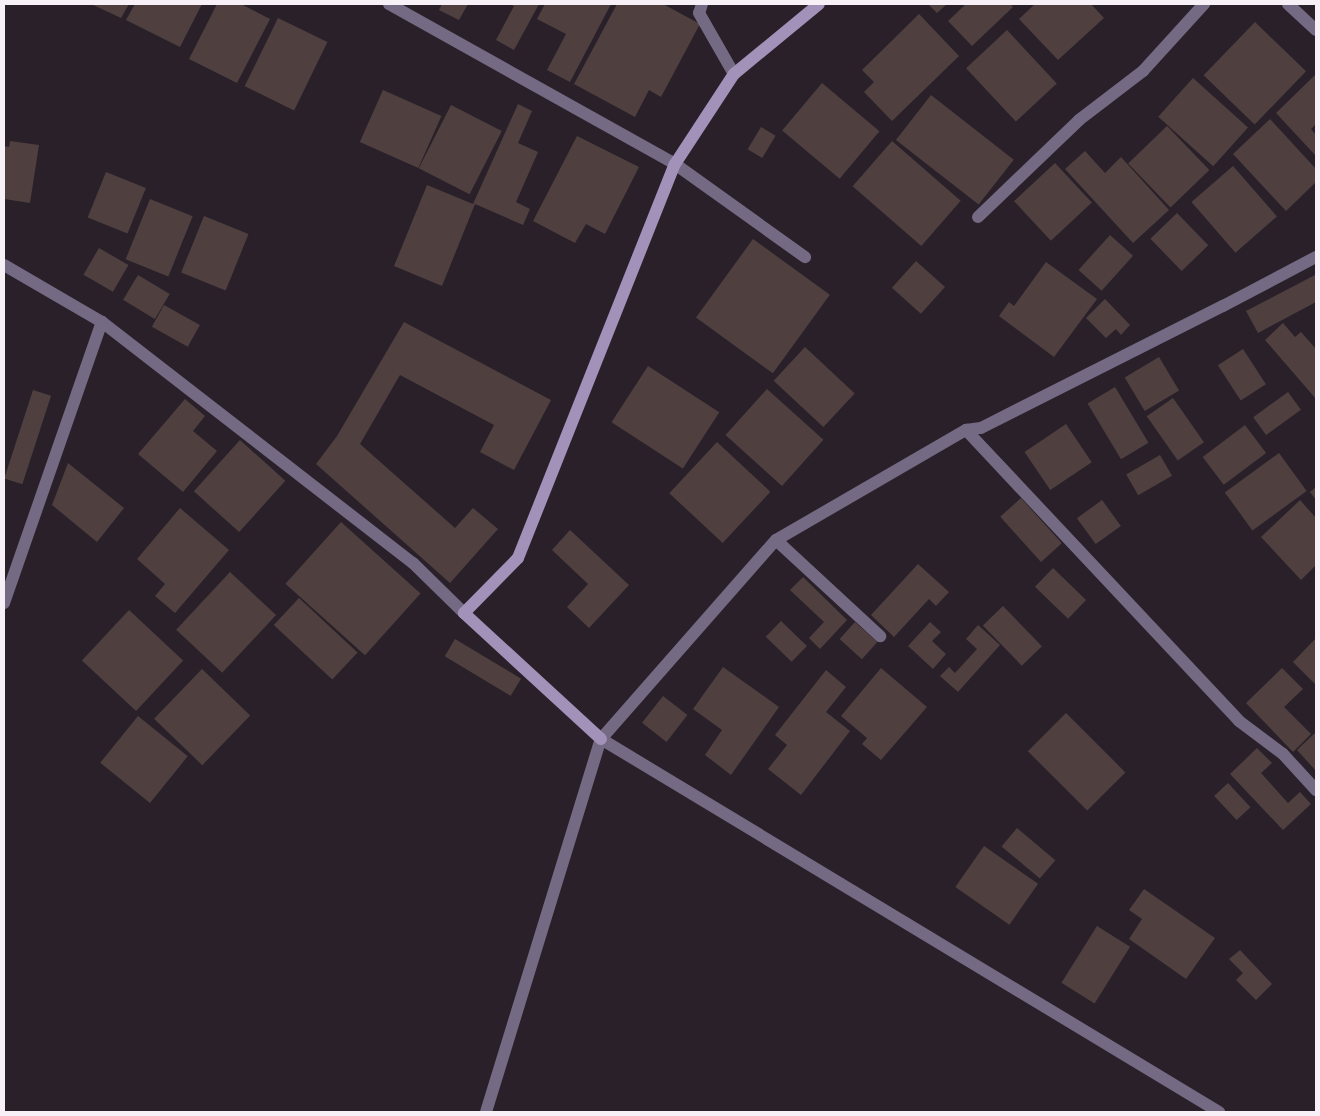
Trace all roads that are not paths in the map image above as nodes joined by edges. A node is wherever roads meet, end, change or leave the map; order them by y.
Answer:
1 (389, 4) edge
2 (702, 4) edge
3 (819, 4) edge
4 (1204, 4) edge
5 (1288, 4) edge
6 (1316, 30) edge
7 (734, 74) junction
8 (675, 164) junction
9 (978, 217) dead end
10 (805, 257) dead end
11 (1316, 257) edge
12 (4, 266) edge
13 (102, 322) junction
14 (966, 430) junction
15 (776, 540) junction
16 (4, 603) edge
17 (464, 613) junction
18 (880, 636) dead end
19 (601, 739) junction
20 (1316, 790) edge
21 (486, 1112) edge
22 (1219, 1112) edge

1 - 8 street
2 - 7 street
3 - 7 street
4 - 9 street
5 - 6 street
7 - 8 street
8 - 10 street
8 - 17 street
11 - 14 street
12 - 13 street
13 - 16 street
13 - 17 street
14 - 15 street
14 - 20 street
15 - 18 street
15 - 19 street
17 - 19 street
19 - 21 street
19 - 22 street

